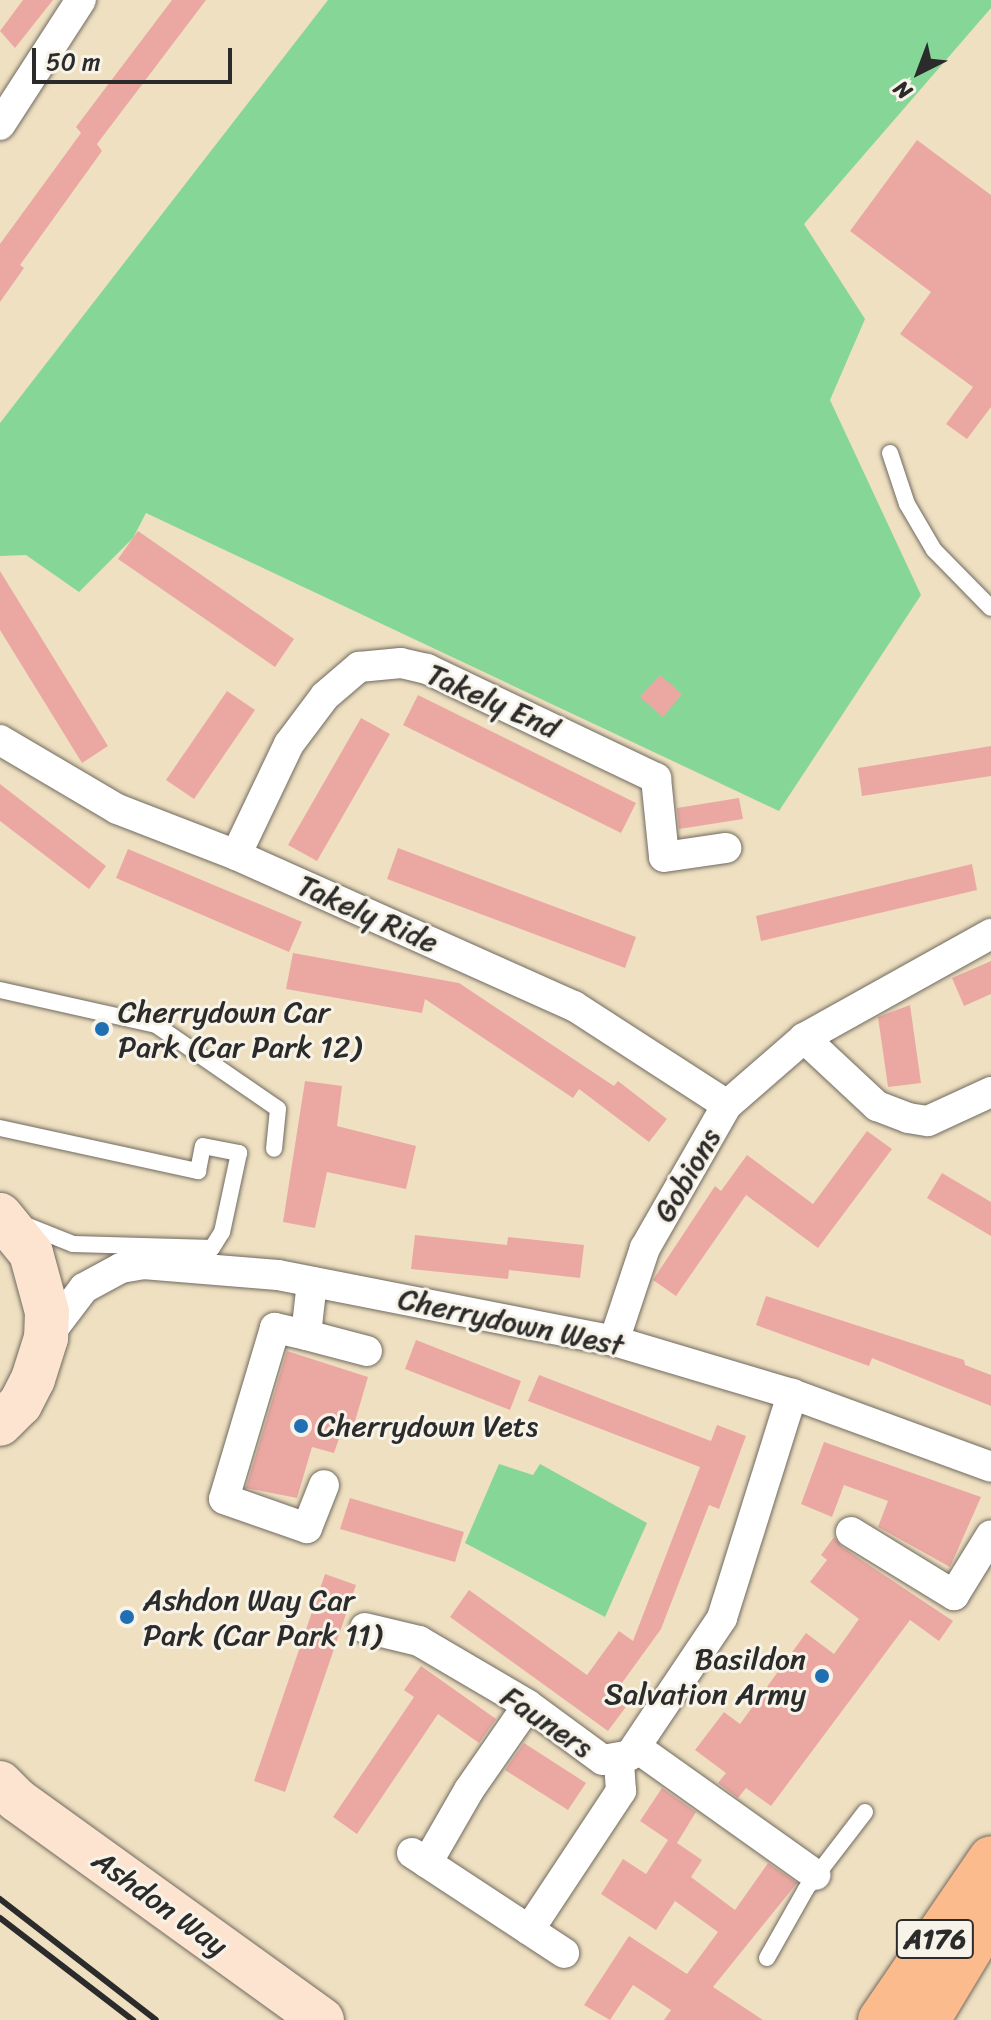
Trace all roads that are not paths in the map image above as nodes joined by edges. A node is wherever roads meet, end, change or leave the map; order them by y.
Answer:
1 (81, 0) edge
2 (2, 117) edge
3 (890, 453) dead end
4 (991, 608) edge
5 (0, 740) edge
6 (726, 848) dead end
7 (236, 855) junction
8 (991, 934) edge
9 (0, 990) edge
10 (804, 1038) junction
11 (991, 1092) edge
12 (727, 1105) junction
13 (0, 1128) edge
14 (274, 1149) dead end
15 (0, 1214) edge
16 (312, 1282) junction
17 (306, 1335) junction
18 (46, 1338) junction
19 (614, 1341) junction
20 (367, 1351) dead end
21 (792, 1394) junction
22 (3, 1423) edge
23 (991, 1467) edge
24 (324, 1485) dead end
25 (851, 1532) dead end
26 (991, 1535) edge
27 (365, 1628) dead end
28 (528, 1705) junction
29 (628, 1753) junction
30 (6, 1791) edge
31 (865, 1812) dead end
32 (991, 1858) edge
33 (816, 1875) junction
34 (991, 1915) edge
35 (529, 1930) junction
36 (564, 1953) dead end
37 (767, 1958) dead end
38 (950, 1981) junction
39 (322, 2020) edge
40 (880, 2020) edge
41 (911, 2020) edge
42 (928, 2020) edge

1 - 2 street
3 - 4 lane
5 - 7 street, Takely Ride
6 - 7 street, Takely End
7 - 12 street, Takely Ride
8 - 10 street, Gobions
9 - 14 lane
10 - 11 street
10 - 12 street, Gobions
12 - 19 street, Gobions
13 - 15 lane
15 - 18 street
16 - 17 street
16 - 18 street, Cherrydown West
16 - 19 street, Cherrydown West
17 - 20 street
17 - 24 street
18 - 22 street
19 - 21 street, Cherrydown West
21 - 23 street, Cherrydown West
21 - 29 street, Fauners
25 - 26 street
27 - 28 street, Fauners
28 - 29 street, Fauners
28 - 35 street
29 - 33 street
29 - 35 street
30 - 39 street, Ashdon Way
31 - 33 lane
32 - 40 main road, A176
33 - 37 lane
34 - 38 main road, A176
35 - 36 street
38 - 41 street
38 - 42 main road, A176

